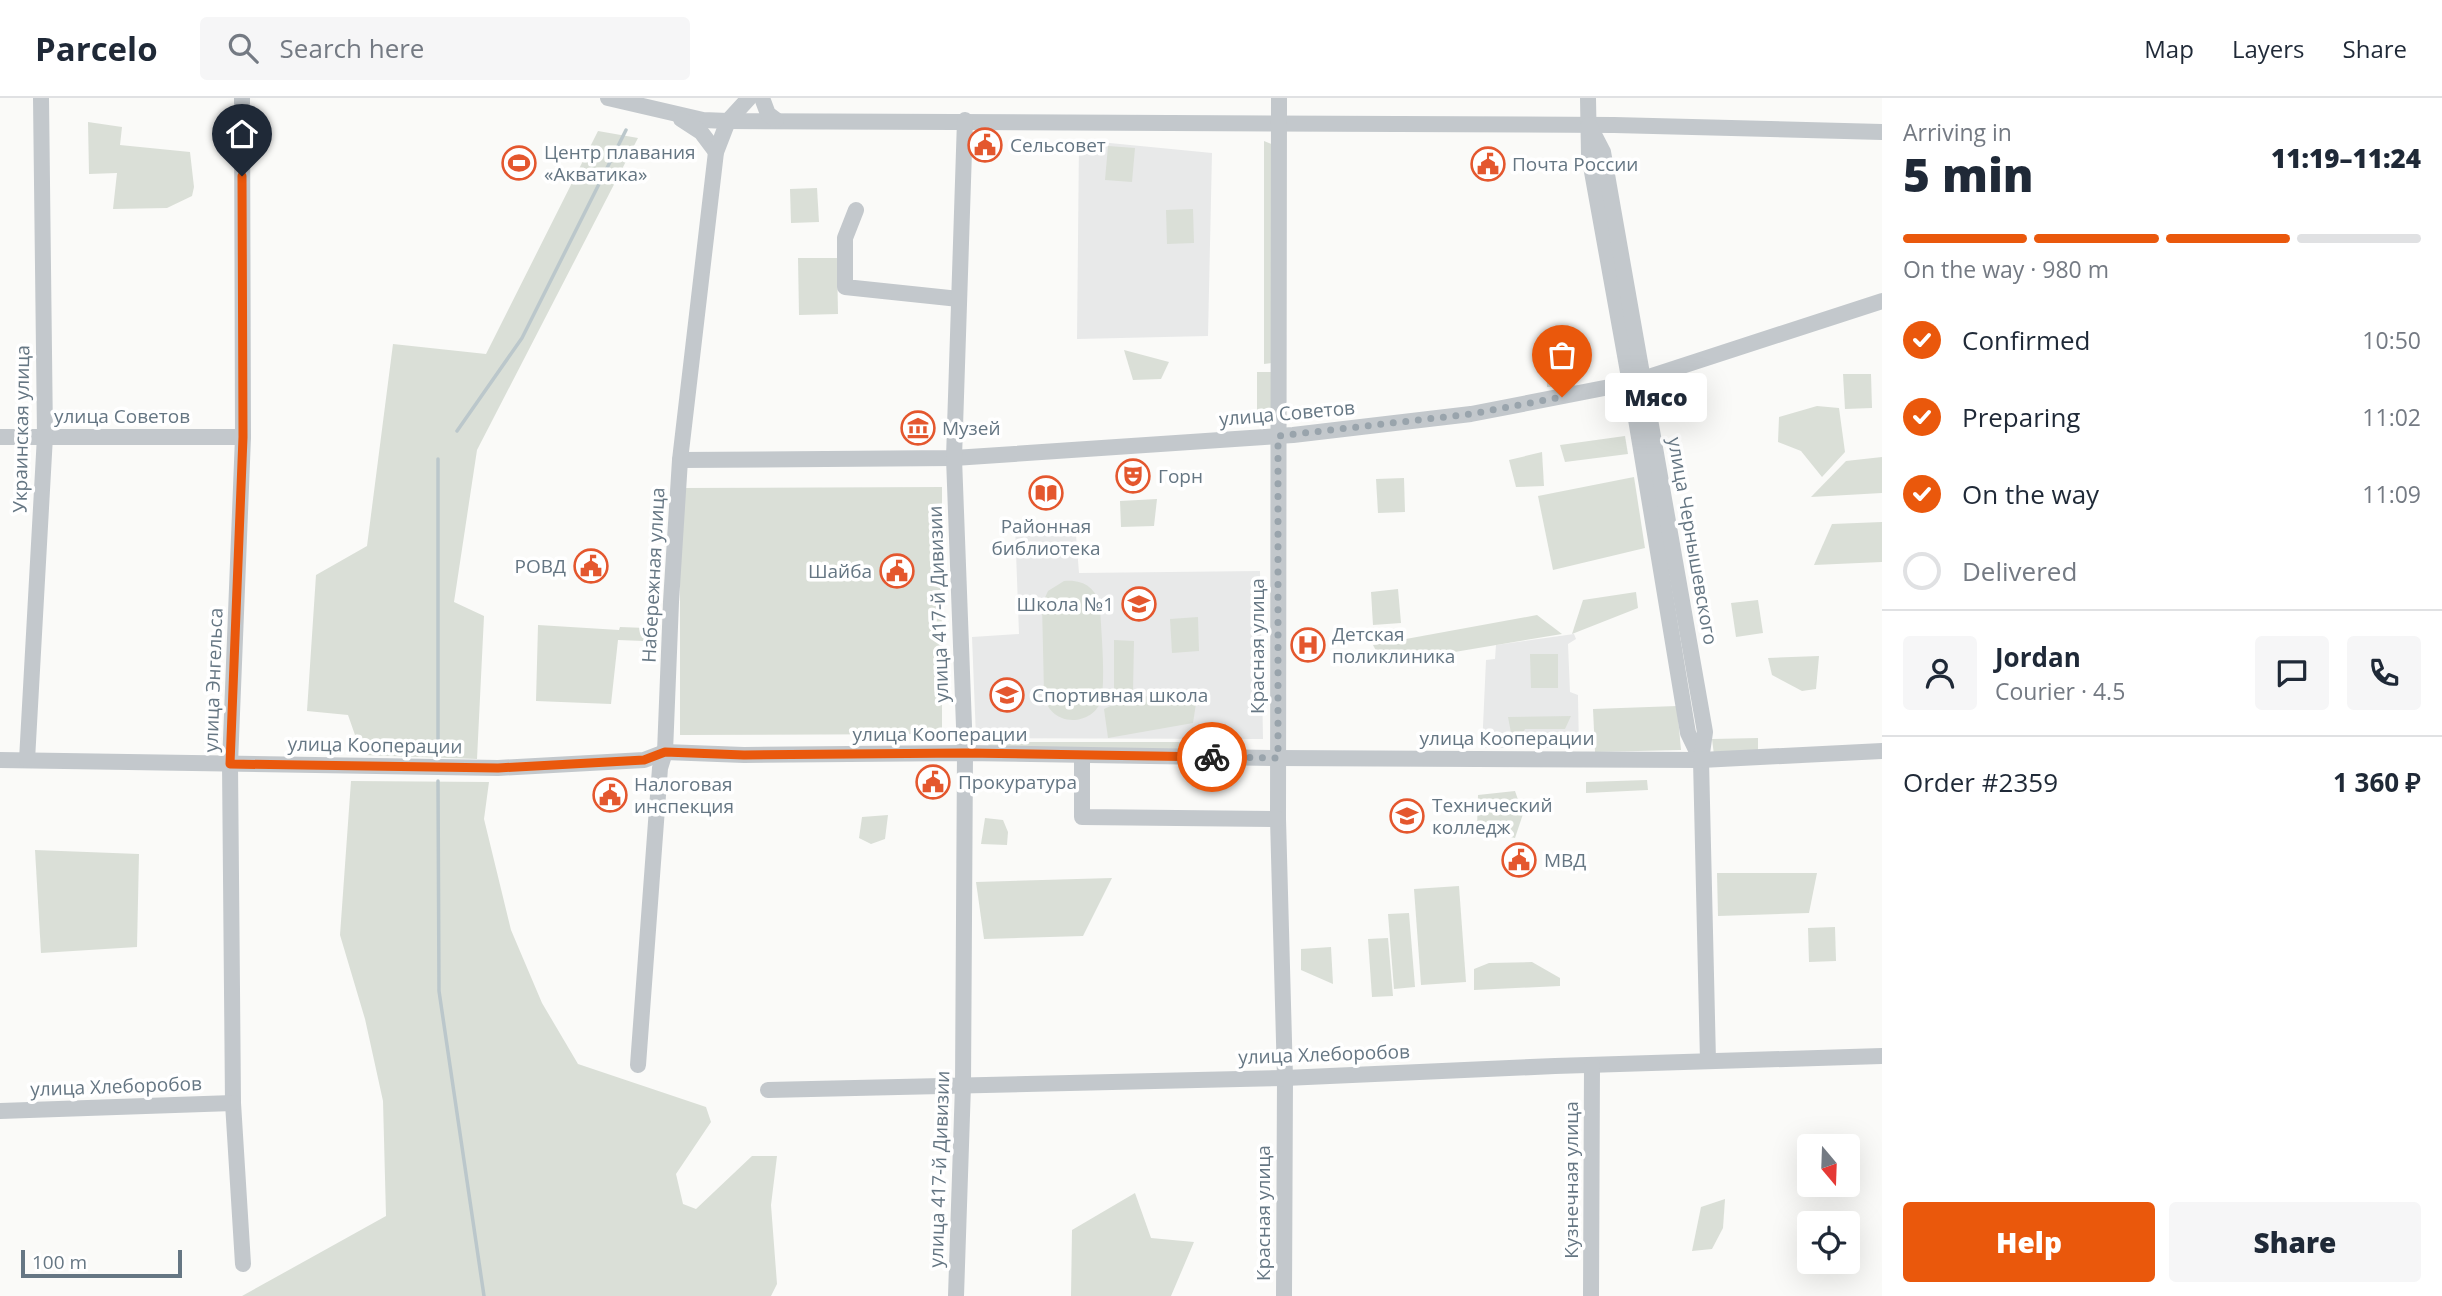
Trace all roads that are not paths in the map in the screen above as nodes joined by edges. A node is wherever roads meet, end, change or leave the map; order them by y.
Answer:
1 (41, 98) edge
2 (242, 98) edge
3 (608, 98) edge
4 (749, 98) edge
5 (762, 98) edge
6 (1279, 98) edge
7 (1588, 98) edge
8 (669, 112) junction
9 (776, 120) junction
10 (965, 120) junction
11 (728, 121) junction
12 (1279, 122) junction
13 (1589, 125) junction
14 (1882, 132) edge
15 (716, 152) junction
16 (856, 210) dead end
17 (959, 299) junction
18 (1882, 300) edge
19 (1637, 381) junction
20 (45, 436) junction
21 (1278, 436) junction
22 (0, 437) edge
23 (243, 437) junction
24 (954, 458) junction
25 (680, 460) junction
26 (1882, 751) edge
27 (665, 752) junction
28 (965, 753) junction
29 (1082, 755) junction
30 (1278, 758) junction
31 (0, 760) edge
32 (27, 760) junction
33 (1701, 760) junction
34 (230, 764) junction
35 (1278, 819) junction
36 (1882, 1056) edge
37 (1708, 1061) junction
38 (638, 1065) dead end
39 (1592, 1065) junction
40 (1285, 1078) junction
41 (962, 1085) junction
42 (768, 1090) dead end
43 (233, 1103) junction
44 (0, 1111) edge
45 (243, 1264) dead end
46 (956, 1296) edge
47 (1284, 1296) edge
48 (1591, 1296) edge

1 - 20 street, Украинская улица
2 - 23 street, улица Энгельса
3 - 8 street
4 - 11 street, Набережная улица
5 - 9 street
6 - 12 street, Красная улица
7 - 13 street, улица Чернышевского
8 - 11 street
8 - 15 street
9 - 10 street
9 - 11 street
10 - 12 street
10 - 17 street, улица 417-й Дивизии
11 - 15 street, Набережная улица
12 - 13 street
12 - 21 street, Красная улица
13 - 14 street
13 - 19 street, улица Чернышевского
15 - 25 street, Набережная улица
16 - 17 street
17 - 24 street, улица 417-й Дивизии
18 - 19 street, улица Советов
19 - 21 street, улица Советов
19 - 33 street, улица Чернышевского
20 - 22 street, улица Советов
20 - 23 street, улица Советов
20 - 32 street, Украинская улица
21 - 24 street, улица Советов
21 - 30 street, Красная улица
23 - 34 street, улица Энгельса
24 - 25 street, улица Советов
24 - 28 street, улица 417-й Дивизии
25 - 27 street, Набережная улица
26 - 33 street, улица Кооперации
27 - 28 street, улица Кооперации
27 - 34 street, улица Кооперации
27 - 38 street, Набережная улица
28 - 29 street, улица Кооперации
28 - 41 street, улица 417-й Дивизии
29 - 30 street, улица Кооперации
29 - 35 street
30 - 33 street, улица Кооперации
30 - 35 street, Красная улица
31 - 32 street, улица Кооперации
32 - 34 street, улица Кооперации
33 - 37 street, улица Чернышевского
34 - 43 street, улица Энгельса
35 - 40 street, Красная улица
36 - 37 street, улица Хлеборобов
37 - 39 street, улица Хлеборобов
39 - 40 street, улица Хлеборобов
39 - 48 street, Кузнечная улица
40 - 41 street, улица Хлеборобов
40 - 47 street, Красная улица
41 - 42 street, улица Хлеборобов
41 - 46 street, улица 417-й Дивизии
43 - 44 street, улица Хлеборобов
43 - 45 street, улица Энгельса

